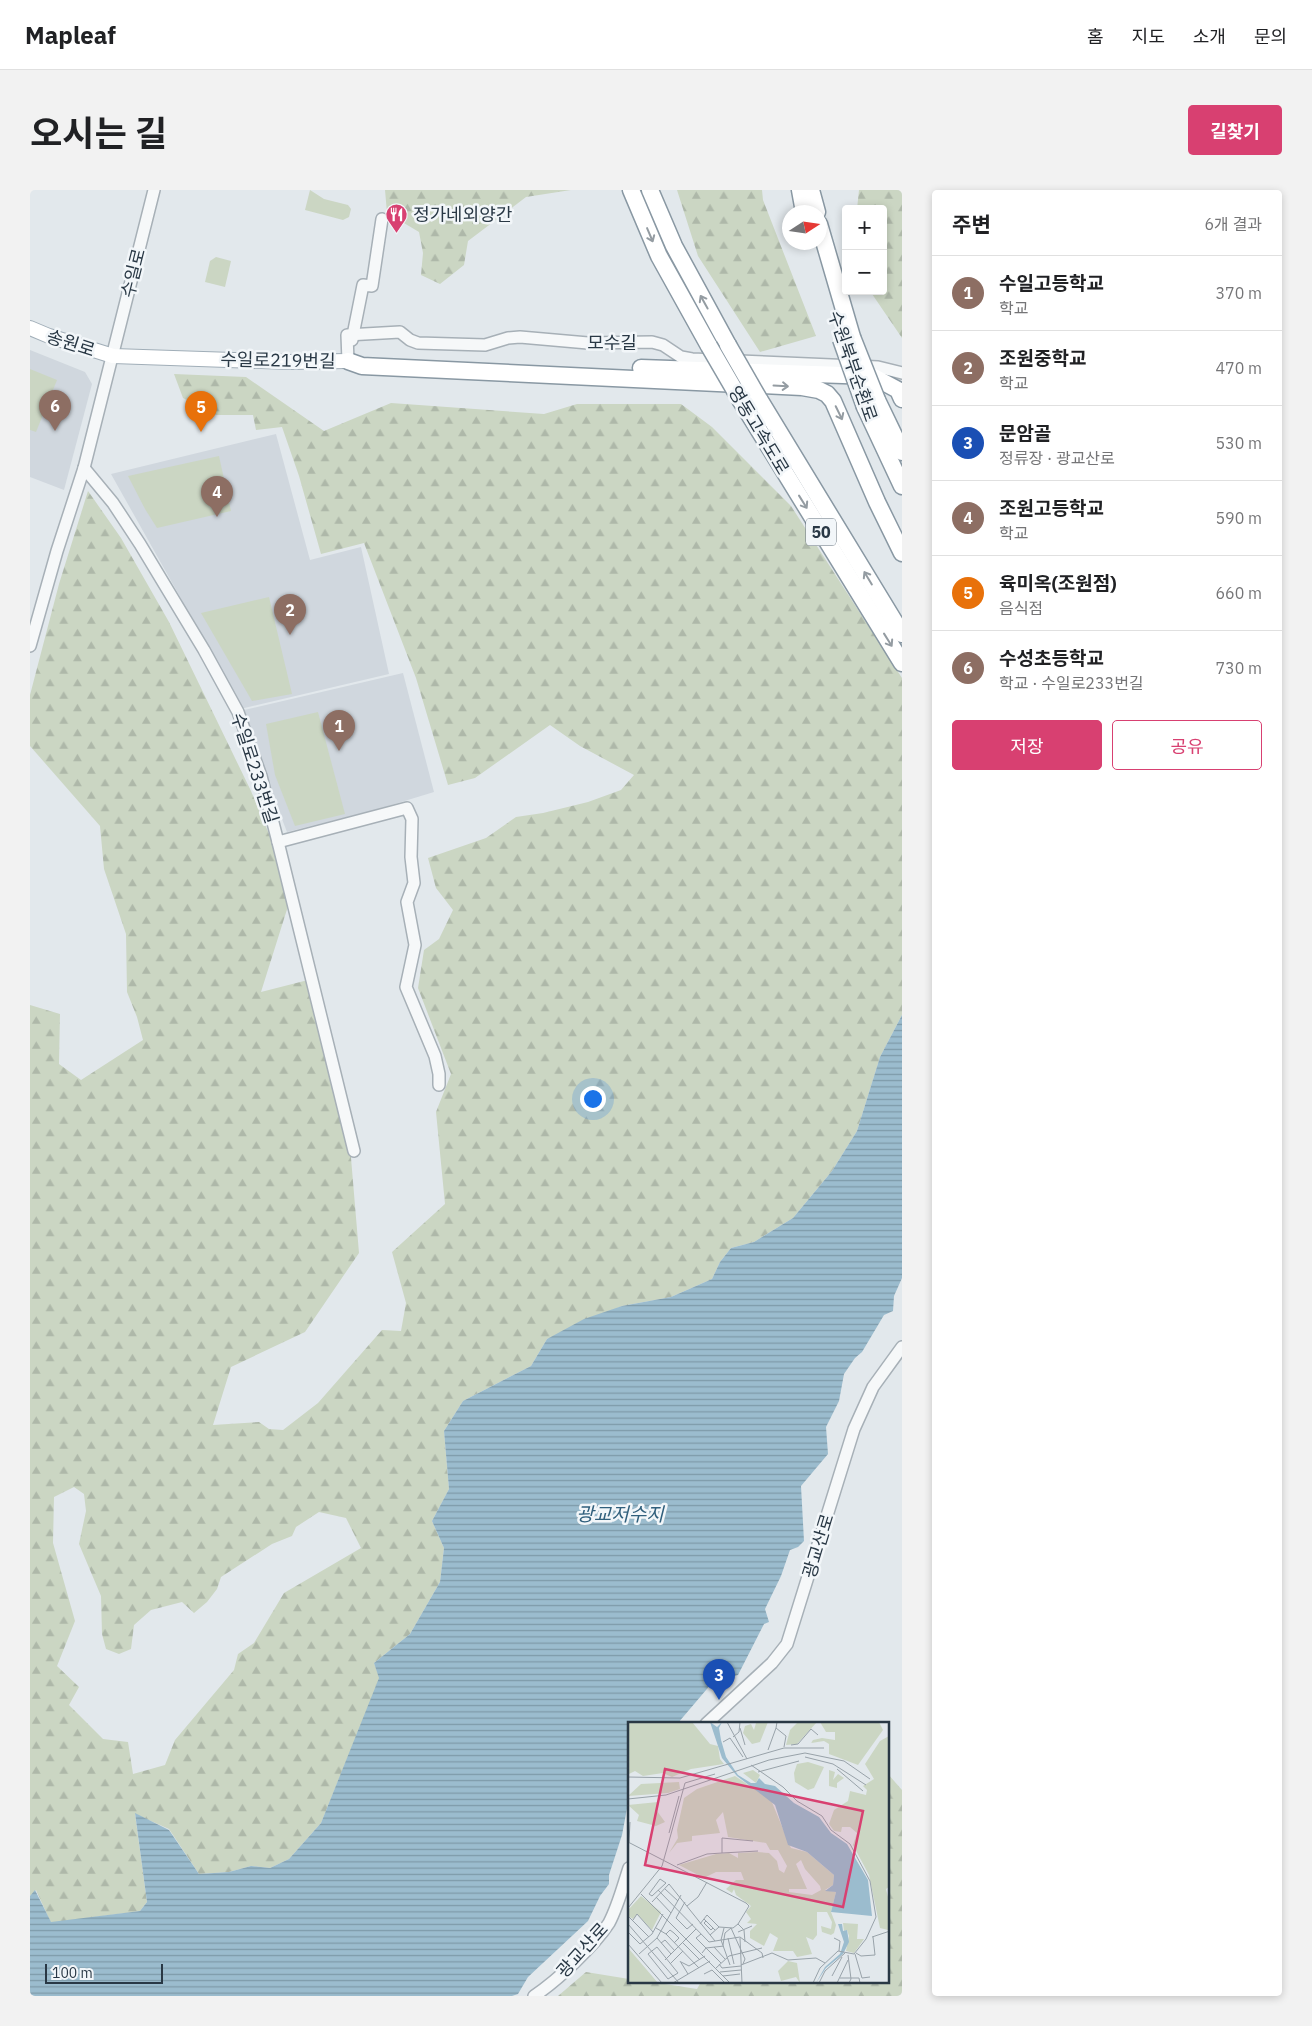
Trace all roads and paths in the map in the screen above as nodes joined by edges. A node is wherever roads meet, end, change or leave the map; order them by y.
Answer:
1 (154, 190) edge
2 (631, 190) edge
3 (650, 190) edge
4 (800, 190) edge
5 (811, 190) edge
6 (803, 205) edge
7 (815, 205) edge
8 (382, 219) dead end
9 (817, 250) edge
10 (826, 250) edge
11 (30, 328) edge
12 (354, 333) junction
13 (847, 338) junction
14 (113, 356) junction
15 (348, 361) junction
16 (902, 373) edge
17 (902, 399) edge
18 (871, 403) junction
19 (902, 452) edge
20 (84, 468) junction
21 (902, 486) edge
22 (902, 553) edge
23 (902, 634) edge
24 (30, 646) edge
25 (902, 663) edge
26 (278, 842) junction
27 (439, 1085) dead end
28 (354, 1151) dead end
29 (902, 1347) edge
30 (708, 1722) edge
31 (628, 1874) edge
32 (534, 1996) edge

1 - 14 street, 수일로
2 -> 25 highway, 영동고속도로 / 50, bridge
23 -> 3 highway, 영동고속도로 / 50, bridge
4 - 6 highway
5 - 7 highway
8 - 12 street, 수일로219번길
9 - 13 highway, 수원북부순환로
10 - 13 highway, 수원북부순환로
11 - 14 main road, 송원로
12 - 15 street, 수일로219번길
12 - 16 street, 모수길
13 - 18 highway, 수원북부순환로, bridge
14 - 15 main road, 수일로219번길
14 - 20 street, 수일로
15 - 17 highway
15 -> 22 highway
18 - 19 highway, 수원북부순환로
18 - 21 highway, 수원북부순환로
20 - 24 street, 수일로
20 - 26 street, 수일로233번길
26 - 27 street, 수일로233번길
26 - 28 street
29 - 30 street, 광교산로
31 - 32 street, 광교산로

